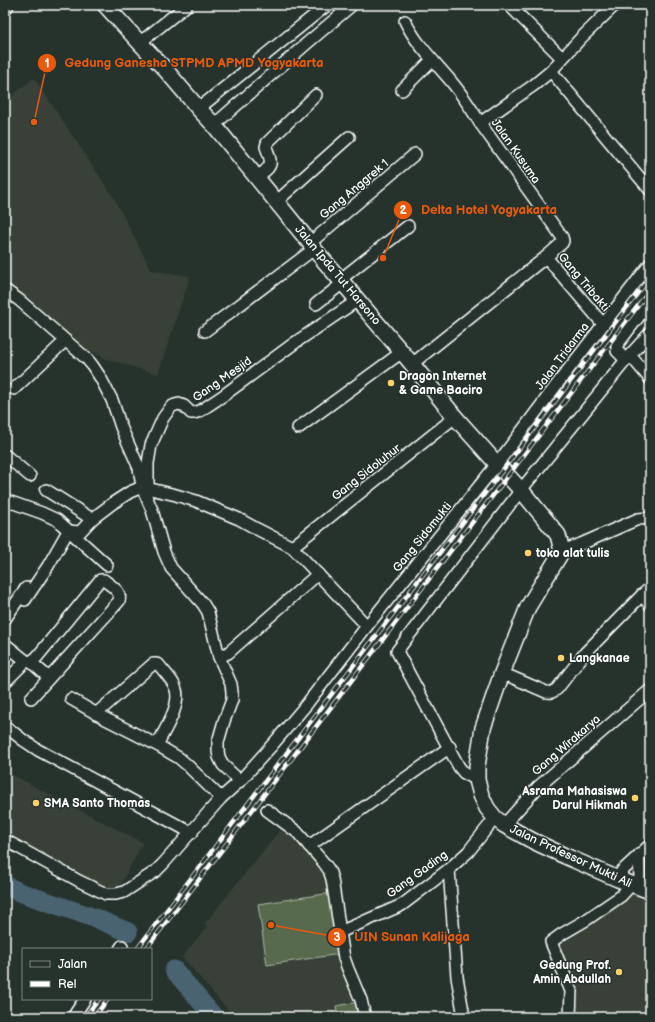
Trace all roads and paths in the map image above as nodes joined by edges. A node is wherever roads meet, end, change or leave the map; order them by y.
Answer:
1 (7, 5) edge
2 (105, 5) edge
3 (188, 5) edge
4 (327, 5) edge
5 (352, 5) edge
6 (509, 5) edge
7 (616, 5) edge
8 (5, 8) edge
9 (405, 21) dead end
10 (139, 42) junction
11 (562, 58) junction
12 (432, 60) junction
13 (551, 71) junction
14 (402, 90) dead end
15 (316, 95) dead end
16 (198, 108) junction
17 (480, 123) junction
18 (214, 125) junction
19 (349, 138) dead end
20 (415, 154) dead end
21 (257, 178) junction
22 (650, 190) edge
23 (276, 202) junction
24 (408, 226) dead end
25 (312, 246) junction
26 (546, 257) junction
27 (650, 264) edge
28 (342, 281) junction
29 (5, 290) edge
30 (358, 300) junction
31 (650, 302) edge
32 (316, 304) dead end
33 (603, 324) junction
34 (205, 331) dead end
35 (650, 333) edge
36 (65, 341) junction
37 (402, 352) junction
38 (628, 358) junction
39 (412, 364) junction
40 (650, 379) edge
41 (14, 389) dead end
42 (455, 417) junction
43 (298, 428) dead end
44 (5, 456) edge
45 (497, 464) junction
46 (30, 476) dead end
47 (145, 488) junction
48 (46, 490) dead end
49 (521, 490) junction
50 (5, 500) edge
51 (650, 518) edge
52 (92, 519) junction
53 (68, 531) junction
54 (292, 547) junction
55 (562, 551) junction
56 (107, 565) dead end
57 (39, 567) dead end
58 (318, 574) junction
59 (646, 591) edge
60 (25, 600) dead end
61 (650, 605) edge
62 (5, 619) edge
63 (367, 626) junction
64 (5, 644) edge
65 (224, 655) junction
66 (28, 661) junction
67 (502, 673) junction
68 (49, 678) junction
69 (5, 682) edge
70 (650, 690) edge
71 (31, 698) dead end
72 (70, 699) dead end
73 (96, 714) junction
74 (9, 729) dead end
75 (157, 745) junction
76 (450, 747) junction
77 (478, 780) junction
78 (240, 781) junction
79 (221, 798) junction
80 (267, 810) dead end
81 (499, 821) junction
82 (192, 833) junction
83 (5, 840) edge
84 (650, 845) edge
85 (309, 846) junction
86 (639, 855) junction
87 (449, 869) junction
88 (634, 885) edge
89 (340, 932) junction
90 (84, 1000) edge
91 (73, 1017) edge
92 (365, 1017) edge
93 (464, 1017) edge
94 (570, 1017) edge

1 - 8 street
2 - 10 main road, Jalan Ipda Tut Harsono
3 - 10 street
4 - 16 street
5 - 18 street
6 - 11 street
7 - 11 street, Jalan Kusuma
9 - 12 street
10 - 16 main road, Jalan Ipda Tut Harsono
11 - 13 street, Jalan Kusuma
12 - 14 street
12 - 17 street
13 - 17 street, Jalan Kusuma
13 - 22 street
15 - 21 street
16 - 18 main road, Jalan Ipda Tut Harsono
17 - 26 street, Jalan Kusuma
18 - 21 main road, Jalan Ipda Tut Harsono
19 - 23 street
20 - 25 street, Gang Anggrek 1
21 - 23 main road, Jalan Ipda Tut Harsono
23 - 25 main road, Jalan Ipda Tut Harsono
24 - 28 street
25 - 28 main road, Jalan Ipda Tut Harsono
25 - 34 street, Gang Anggrek 1
26 - 33 street, Gang Tribakti
26 - 39 street, Jalan Kusuma
27 - 33 street, Jalan Tridarma
28 - 30 main road, Jalan Ipda Tut Harsono
28 - 32 street
29 - 36 street
30 - 37 main road, Jalan Ipda Tut Harsono
30 - 47 street, Gang Mesjid
31 - 38 street
33 - 45 street, Jalan Tridarma
35 - 38 street
36 - 41 street
36 - 47 street
37 - 39 main road, Jalan Ipda Tut Harsono
37 - 43 street
38 - 40 street
38 - 49 street
39 - 42 main road, Jalan Ipda Tut Harsono
42 - 45 main road, Jalan Ipda Tut Harsono
42 - 54 street, Gang Sidoluhur
44 - 46 street
45 - 49 main road, Jalan Ipda Tut Harsono
45 - 63 street, Gang Sidomukti
47 - 52 street
47 - 54 street
47 - 65 street
48 - 52 street
49 - 55 main road, Jalan Ipda Tut Harsono
49 - 76 street
50 - 53 street
51 - 55 street
52 - 53 street
53 - 56 street
53 - 60 street
54 - 58 street
55 - 67 main road, Jalan Professor Mukti Ali
57 - 62 street
58 - 63 street
58 - 65 street
59 - 61 street
59 - 67 street
63 - 78 street, Gang Sidomukti
64 - 66 street
65 - 78 street
66 - 68 street
66 - 68 street
66 - 69 street
67 - 77 main road, Jalan Professor Mukti Ali
68 - 71 street
70 - 81 street, Gang Wirakarya
72 - 73 street
73 - 75 street
73 - 75 street
74 - 82 street
75 - 79 street
76 - 77 street
76 - 85 street
77 - 81 main road, Jalan Professor Mukti Ali
78 - 79 street, Gang Sidomukti
79 - 82 street, Gang Sidomukti
80 - 85 street
81 - 87 street, Gang Gading
81 - 88 main road, Jalan Professor Mukti Ali
82 - 83 street, Gang Sidomukti
84 - 86 street
85 - 89 street
86 - 88 street
86 - 88 street
87 - 89 street, Gang Gading
87 - 93 street
88 - 94 street
89 - 92 street
90 - 91 street

